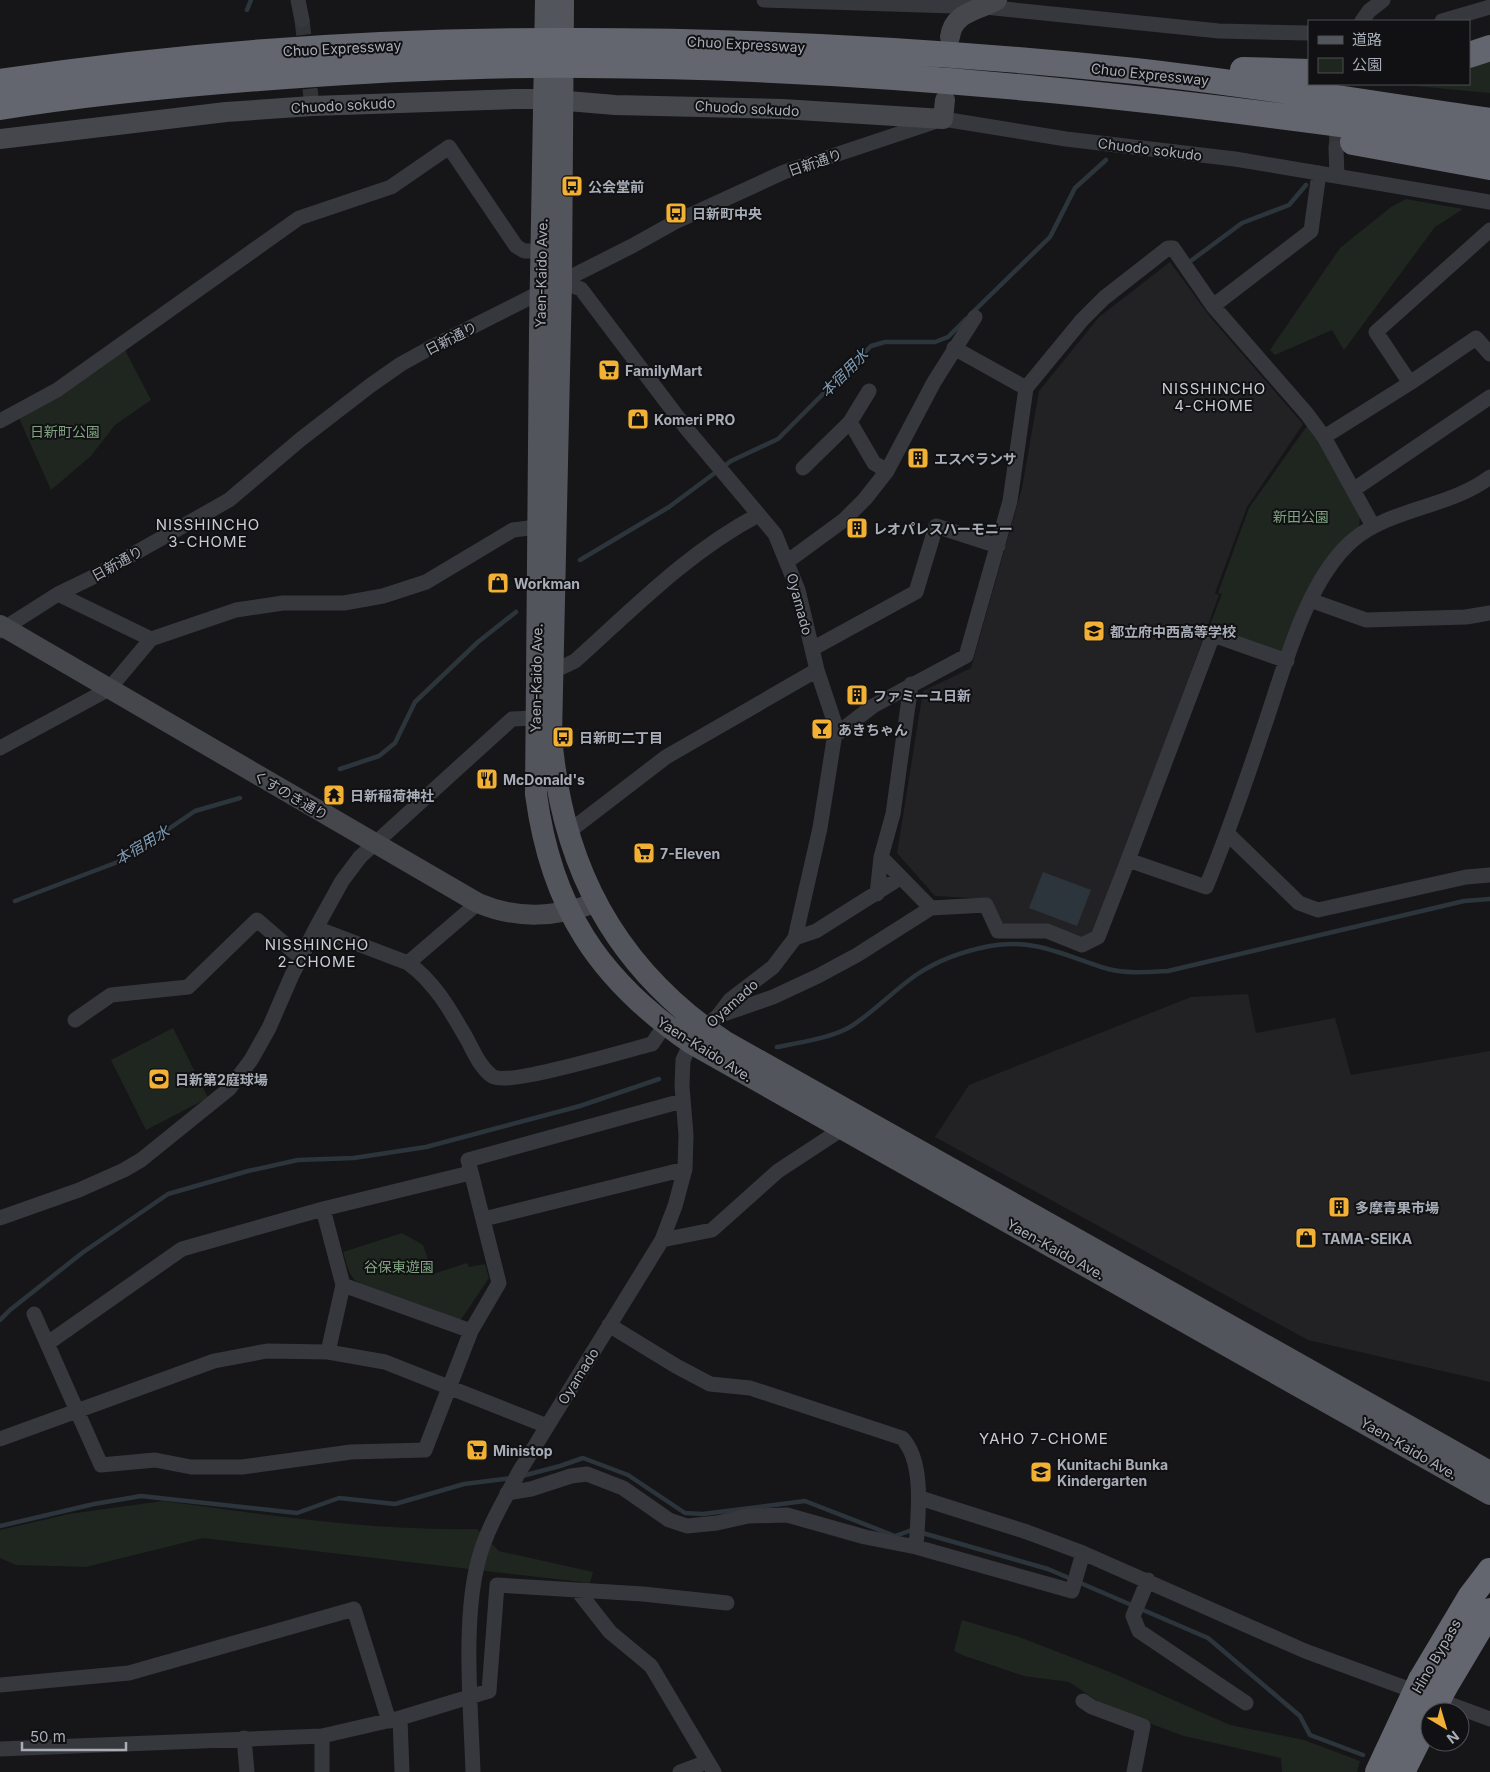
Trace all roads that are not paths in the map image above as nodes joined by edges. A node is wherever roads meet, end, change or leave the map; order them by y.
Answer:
1 (298, 0) edge
2 (546, 0) edge
3 (563, 0) edge
4 (764, 0) edge
5 (1383, 0) edge
6 (847, 1) edge
7 (991, 4) edge
8 (1490, 7) edge
9 (302, 20) tunnel mouth
10 (1363, 20) edge
11 (1445, 20) edge
12 (1308, 33) edge
13 (950, 37) dead end
14 (1490, 48) edge
15 (582, 53) junction
16 (1470, 55) edge
17 (1005, 60) junction
18 (1308, 72) edge
19 (0, 82) edge
20 (994, 85) junction
21 (553, 100) junction
22 (0, 107) edge
23 (944, 109) junction
24 (1490, 121) edge
25 (0, 139) edge
26 (1490, 144) edge
27 (1340, 149) tunnel mouth
28 (1490, 167) edge
29 (1319, 173) junction
30 (1337, 176) junction
31 (1490, 202) edge
32 (1490, 230) edge
33 (541, 251) junction
34 (561, 282) junction
35 (540, 293) junction
36 (1213, 306) junction
37 (975, 317) dead end
38 (954, 348) junction
39 (1490, 354) edge
40 (1410, 383) junction
41 (1026, 388) junction
42 (869, 391) dead end
43 (1490, 397) edge
44 (0, 421) edge
45 (850, 422) junction
46 (1324, 437) junction
47 (803, 468) dead end
48 (887, 471) junction
49 (1490, 477) edge
50 (1353, 490) junction
51 (758, 515) junction
52 (538, 526) junction
53 (1373, 526) junction
54 (998, 546) junction
55 (788, 561) junction
56 (58, 594) junction
57 (1310, 600) junction
58 (1490, 613) edge
59 (1, 628) edge
60 (151, 638) junction
61 (812, 649) junction
62 (1287, 661) junction
63 (817, 670) junction
64 (554, 671) junction
65 (911, 684) junction
66 (108, 689) junction
67 (535, 718) junction
68 (834, 736) junction
69 (0, 748) edge
70 (567, 833) junction
71 (1228, 834) junction
72 (374, 843) junction
73 (881, 857) junction
74 (1128, 860) junction
75 (1490, 875) edge
76 (900, 878) junction
77 (877, 894) junction
78 (478, 903) junction
79 (595, 903) junction
80 (931, 908) junction
81 (571, 912) junction
82 (316, 928) junction
83 (795, 938) junction
84 (301, 958) junction
85 (408, 962) junction
86 (75, 1020) dead end
87 (665, 1025) junction
88 (704, 1029) junction
89 (682, 1101) junction
90 (842, 1129) junction
91 (685, 1169) junction
92 (470, 1173) junction
93 (323, 1209) junction
94 (0, 1218) edge
95 (484, 1219) junction
96 (662, 1240) junction
97 (343, 1285) junction
98 (34, 1314) dead end
99 (609, 1325) junction
100 (471, 1331) junction
101 (48, 1343) junction
102 (328, 1352) junction
103 (448, 1388) junction
104 (76, 1410) junction
105 (546, 1426) junction
106 (0, 1440) edge
107 (1490, 1472) edge
108 (513, 1482) junction
109 (1490, 1494) edge
110 (920, 1498) junction
111 (917, 1536) junction
112 (1082, 1553) junction
113 (1490, 1571) edge
114 (1148, 1580) junction
115 (577, 1590) junction
116 (727, 1604) dead end
117 (1490, 1611) edge
118 (1432, 1684) junction
119 (0, 1685) edge
120 (470, 1695) junction
121 (1083, 1701) dead end
122 (1432, 1702) edge
123 (1246, 1703) dead end
124 (394, 1719) junction
125 (1490, 1719) edge
126 (322, 1736) junction
127 (1420, 1736) edge
128 (244, 1738) junction
129 (0, 1749) edge
130 (710, 1767) edge
131 (247, 1772) edge
132 (322, 1772) edge
133 (402, 1772) edge
134 (473, 1772) edge
135 (680, 1772) edge
136 (1134, 1772) edge
137 (1378, 1772) edge
138 (1402, 1772) edge

1 - 9 street
2 - 21 main road, Yaen-Kaido Ave.
3 - 21 main road, Yaen-Kaido Ave.
4 - 6 street
5 - 10 street
6 - 7 street
7 - 12 street
7 - 13 street
8 - 11 street
14 - 16 highway
15 - 17 highway, Chuo Expressway
15 - 19 highway, Chuo Expressway, bridge
15 - 20 highway, Chuo Expressway
15 - 22 highway, Chuo Expressway, bridge
17 - 18 highway
17 - 24 highway, Chuo Expressway
20 - 26 highway, Chuo Expressway
20 - 28 highway
21 - 23 street, Chuodo sokudo
21 - 25 street, Chuodo sokudo
21 - 33 main road, Yaen-Kaido Ave.
21 - 34 main road, Yaen-Kaido Ave.
23 - 29 street, Chuodo sokudo
23 - 34 street, 日新通り
27 - 30 street
29 - 30 street, Chuodo sokudo
29 - 36 street
30 - 31 street, Chuodo sokudo
32 - 40 street
33 - 35 main road, Yaen-Kaido Ave.
33 - 44 street
34 - 35 street, 日新通り
34 - 51 street, Oyamado
34 - 64 main road, Yaen-Kaido Ave.
35 - 52 main road, Yaen-Kaido Ave.
35 - 56 street, 日新通り
36 - 41 street
36 - 46 street
37 - 38 street
38 - 41 street
38 - 48 street
39 - 40 street
40 - 46 street
41 - 54 street
42 - 45 street
43 - 50 street
45 - 47 street
45 - 48 street
46 - 50 street
48 - 55 street
49 - 53 street
50 - 53 street
51 - 55 street, Oyamado
51 - 64 street
52 - 60 street
52 - 67 main road, Yaen-Kaido Ave.
53 - 57 street
54 - 61 street
54 - 65 street
55 - 61 street, Oyamado
56 - 59 street, 日新通り
56 - 60 street
57 - 58 street
57 - 62 street
59 - 66 street, くすのき通り
60 - 66 street
61 - 63 street, Oyamado
62 - 71 street
62 - 74 street
63 - 68 street, Oyamado
63 - 70 street
64 - 70 main road, Yaen-Kaido Ave.
65 - 68 street
65 - 73 street
66 - 69 street
66 - 72 street, くすのき通り
67 - 72 street
67 - 81 main road, Yaen-Kaido Ave.
68 - 83 street, Oyamado
70 - 79 main road, Yaen-Kaido Ave.
71 - 74 street
71 - 75 street
72 - 78 street, くすのき通り
72 - 82 street
73 - 76 street
73 - 77 street
74 - 80 street
76 - 77 street
76 - 80 street
77 - 83 street
78 - 81 street, くすのき通り
78 - 85 street
79 - 81 street, くすのき通り
79 - 88 main road, Yaen-Kaido Ave.
80 - 88 street
81 - 87 main road, Yaen-Kaido Ave.
82 - 84 street
82 - 85 street
83 - 88 street, Oyamado
84 - 86 street
84 - 94 street
85 - 87 street
87 - 88 main road, Yaen-Kaido Ave.
88 - 89 street, Oyamado
88 - 90 main road, Yaen-Kaido Ave.
88 - 107 main road, Yaen-Kaido Ave.
89 - 91 street, Oyamado
89 - 92 street
90 - 96 street
90 - 109 main road, Yaen-Kaido Ave.
91 - 95 street
91 - 96 street, Oyamado
92 - 93 street
92 - 95 street
93 - 97 street
93 - 101 street
95 - 100 street
96 - 99 street, Oyamado
97 - 100 street
97 - 102 street
98 - 101 street
99 - 105 street, Oyamado
99 - 110 street
100 - 103 street
101 - 104 street
102 - 103 street
102 - 104 street
103 - 104 street
103 - 105 street
104 - 106 street
105 - 108 street, Oyamado
108 - 111 street
108 - 120 street, Oyamado
110 - 111 street
110 - 112 street
111 - 112 street
112 - 114 street
113 - 118 highway, Hino Bypass
114 - 123 street
114 - 125 street
115 - 116 street
115 - 120 street
115 - 130 street
117 - 118 highway, Hino Bypass
118 - 122 highway, Hino Bypass, bridge
118 - 137 highway, Hino Bypass, bridge
119 - 124 street
120 - 124 street
120 - 134 street, Oyamado
121 - 136 street
124 - 126 street
124 - 133 street
126 - 128 street
126 - 132 street
127 - 138 highway
128 - 129 street
128 - 131 street
130 - 135 street

